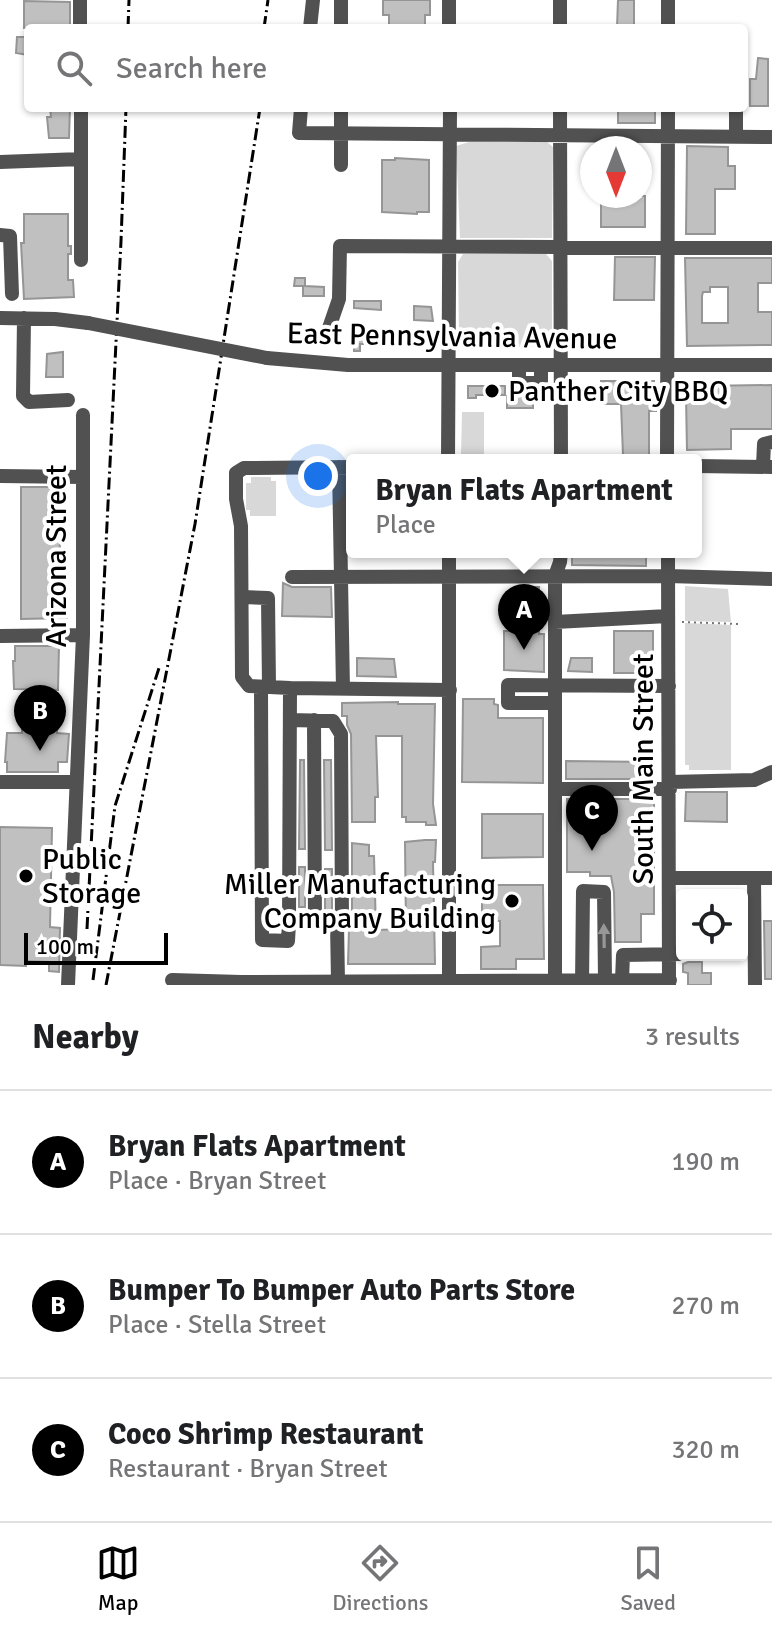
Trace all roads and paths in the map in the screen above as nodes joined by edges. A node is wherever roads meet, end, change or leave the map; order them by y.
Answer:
1 (80, 0) edge
2 (313, 0) edge
3 (341, 0) edge
4 (449, 0) edge
5 (560, 0) edge
6 (668, 0) edge
7 (80, 24) edge
8 (310, 24) edge
9 (341, 24) edge
10 (449, 24) edge
11 (560, 24) edge
12 (668, 24) edge
13 (81, 112) edge
14 (301, 112) edge
15 (341, 112) edge
16 (450, 112) edge
17 (560, 112) edge
18 (668, 112) edge
19 (736, 112) edge
20 (340, 134) junction
21 (450, 135) junction
22 (560, 136) junction
23 (667, 137) junction
24 (736, 137) junction
25 (772, 137) edge
26 (81, 159) junction
27 (0, 162) edge
28 (341, 165) dead end
29 (0, 235) edge
30 (450, 247) junction
31 (560, 248) junction
32 (667, 248) junction
33 (772, 248) edge
34 (81, 260) dead end
35 (12, 294) dead end
36 (0, 318) edge
37 (24, 318) junction
38 (329, 328) dead end
39 (449, 365) junction
40 (772, 365) edge
41 (561, 366) junction
42 (667, 366) junction
43 (68, 400) dead end
44 (83, 415) dead end
45 (772, 442) edge
46 (448, 454) edge
47 (561, 454) edge
48 (667, 454) edge
49 (702, 466) edge
50 (768, 466) edge
51 (346, 467) edge
52 (0, 476) edge
53 (83, 477) junction
54 (449, 558) edge
55 (560, 558) edge
56 (668, 558) edge
57 (555, 576) junction
58 (668, 576) junction
59 (292, 577) dead end
60 (342, 577) junction
61 (450, 577) junction
62 (772, 579) edge
63 (242, 597) junction
64 (668, 619) junction
65 (555, 622) junction
66 (738, 624) dead end
67 (83, 635) junction
68 (0, 636) edge
69 (555, 686) junction
70 (669, 686) junction
71 (265, 687) junction
72 (290, 688) junction
73 (343, 689) junction
74 (450, 690) junction
75 (555, 703) junction
76 (290, 720) junction
77 (314, 720) junction
78 (772, 772) edge
79 (0, 782) edge
80 (76, 782) junction
81 (670, 785) junction
82 (555, 789) junction
83 (670, 878) junction
84 (754, 878) junction
85 (772, 878) edge
86 (289, 923) junction
87 (315, 923) junction
88 (337, 923) junction
89 (748, 951) edge
90 (676, 954) edge
91 (172, 980) dead end
92 (605, 980) junction
93 (622, 980) junction
94 (338, 982) junction
95 (449, 982) junction
96 (670, 982) edge
97 (400, 983) edge
98 (478, 983) edge
99 (555, 983) edge
100 (582, 983) edge
101 (241, 984) edge
102 (268, 984) edge
103 (308, 984) edge
104 (68, 985) edge
105 (755, 985) edge

1 - 7 street
2 - 8 street
3 - 9 street
4 - 10 street
5 - 11 street
6 - 12 street
13 - 26 street
14 - 20 street
15 - 20 street
16 - 21 street
17 - 22 street
18 - 23 street
19 - 24 street
20 - 21 street
20 - 28 street
21 - 22 street
21 - 30 street
22 - 23 street
22 - 31 street
23 - 24 street
23 - 32 street
24 - 25 street
26 - 27 street
26 - 34 street
29 - 35 street
30 - 31 street
30 - 38 street
30 - 39 street
31 - 32 street
31 - 41 street
32 - 33 street
32 - 42 street
36 - 37 street, East Pennsylvania Avenue
37 - 39 street, East Pennsylvania Avenue, bridge
37 - 43 street
39 - 41 street, East Pennsylvania Avenue
39 - 46 street
40 - 42 street, East Pennsylvania Avenue
41 - 42 street, East Pennsylvania Avenue
41 - 47 street
42 - 48 street
44 - 53 street, Arizona Street
45 - 50 street
49 - 50 street
51 - 60 street
51 - 63 street
52 - 53 street
53 - 67 street, Arizona Street
54 - 61 street
55 - 57 street
56 - 58 street, South Main Street
57 - 58 street
57 - 61 street
57 - 65 street
58 - 62 street
58 - 64 street, South Main Street
59 - 60 street
60 - 61 street
60 - 73 street
61 - 74 street
63 - 71 street
63 - 71 street
64 - 65 street
64 - 66 path
64 - 70 street, South Main Street
65 - 69 street
67 - 68 street
67 - 80 street, Arizona Street
69 - 70 street
69 - 75 street
69 - 75 street
70 - 81 street, South Main Street
71 - 72 street
71 - 86 street
72 - 73 street
72 - 76 street
73 - 74 street
74 - 95 street
75 - 82 street
76 - 77 street
76 - 86 street
77 - 87 street
77 - 88 street
78 - 81 street
79 - 80 street
80 - 104 street, Arizona Street
81 - 82 street
81 - 83 street, South Main Street
82 - 99 street
83 - 84 street
83 - 90 street, South Main Street
84 - 85 street
84 - 89 street
86 - 87 street
87 - 88 street
88 - 94 street
89 - 105 street
90 - 93 street
90 - 96 street, South Main Street
91 - 101 street
92 - 93 street
92 - 100 street
92 -> 100 street
93 - 96 street
94 - 97 street
94 - 103 street
95 - 97 street
95 - 98 street
98 - 99 street
99 - 100 street
101 - 102 street
102 - 103 street

